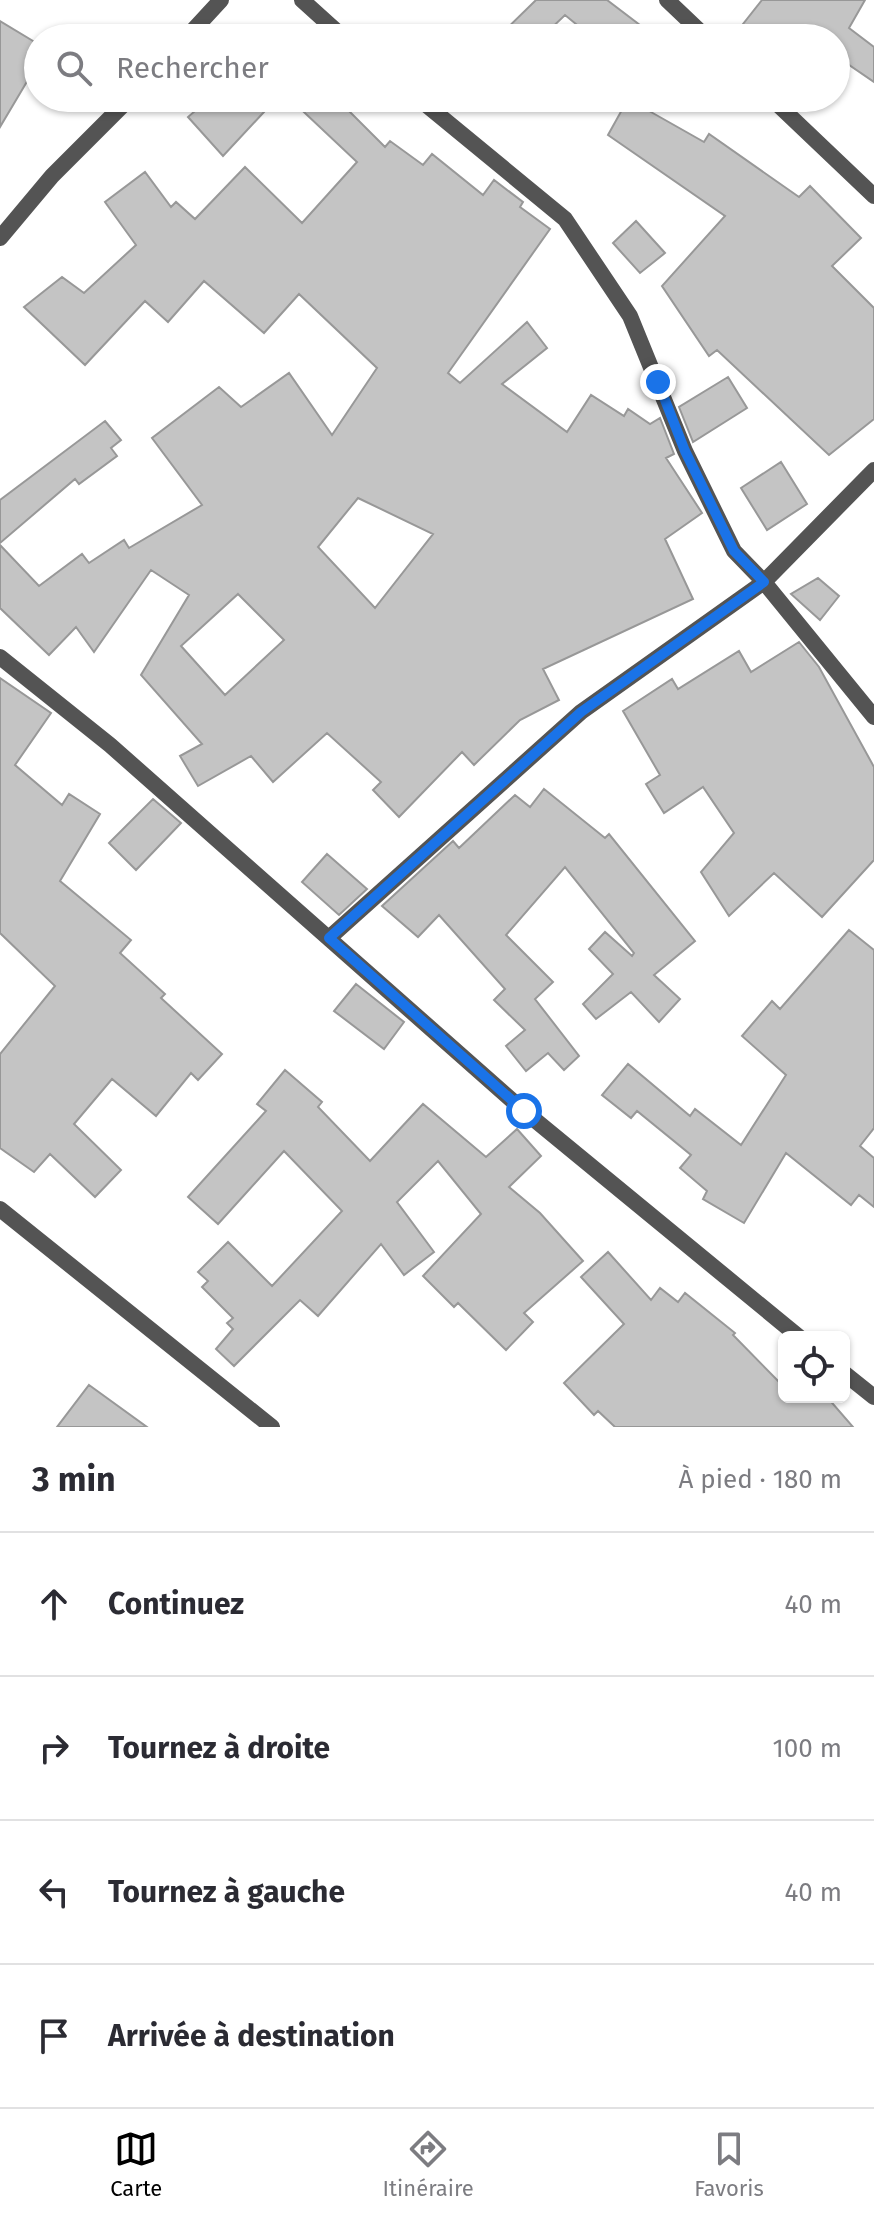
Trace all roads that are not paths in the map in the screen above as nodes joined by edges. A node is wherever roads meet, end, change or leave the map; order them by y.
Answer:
1 (221, 0) edge
2 (302, 0) edge
3 (667, 0) edge
4 (199, 24) edge
5 (329, 24) edge
6 (692, 24) edge
7 (116, 112) edge
8 (435, 112) edge
9 (786, 112) edge
10 (874, 196) edge
11 (0, 238) edge
12 (874, 470) edge
13 (764, 582) junction
14 (0, 657) edge
15 (874, 717) edge
16 (329, 938) junction
17 (0, 1209) edge
18 (792, 1331) edge
19 (850, 1378) edge
20 (874, 1397) edge
21 (272, 1427) edge

1 - 4 street
2 - 5 street
3 - 6 street
7 - 11 street
8 - 13 street
9 - 10 street
12 - 13 street
13 - 15 street
13 - 16 street
14 - 16 street
16 - 18 street
17 - 21 street
19 - 20 street

